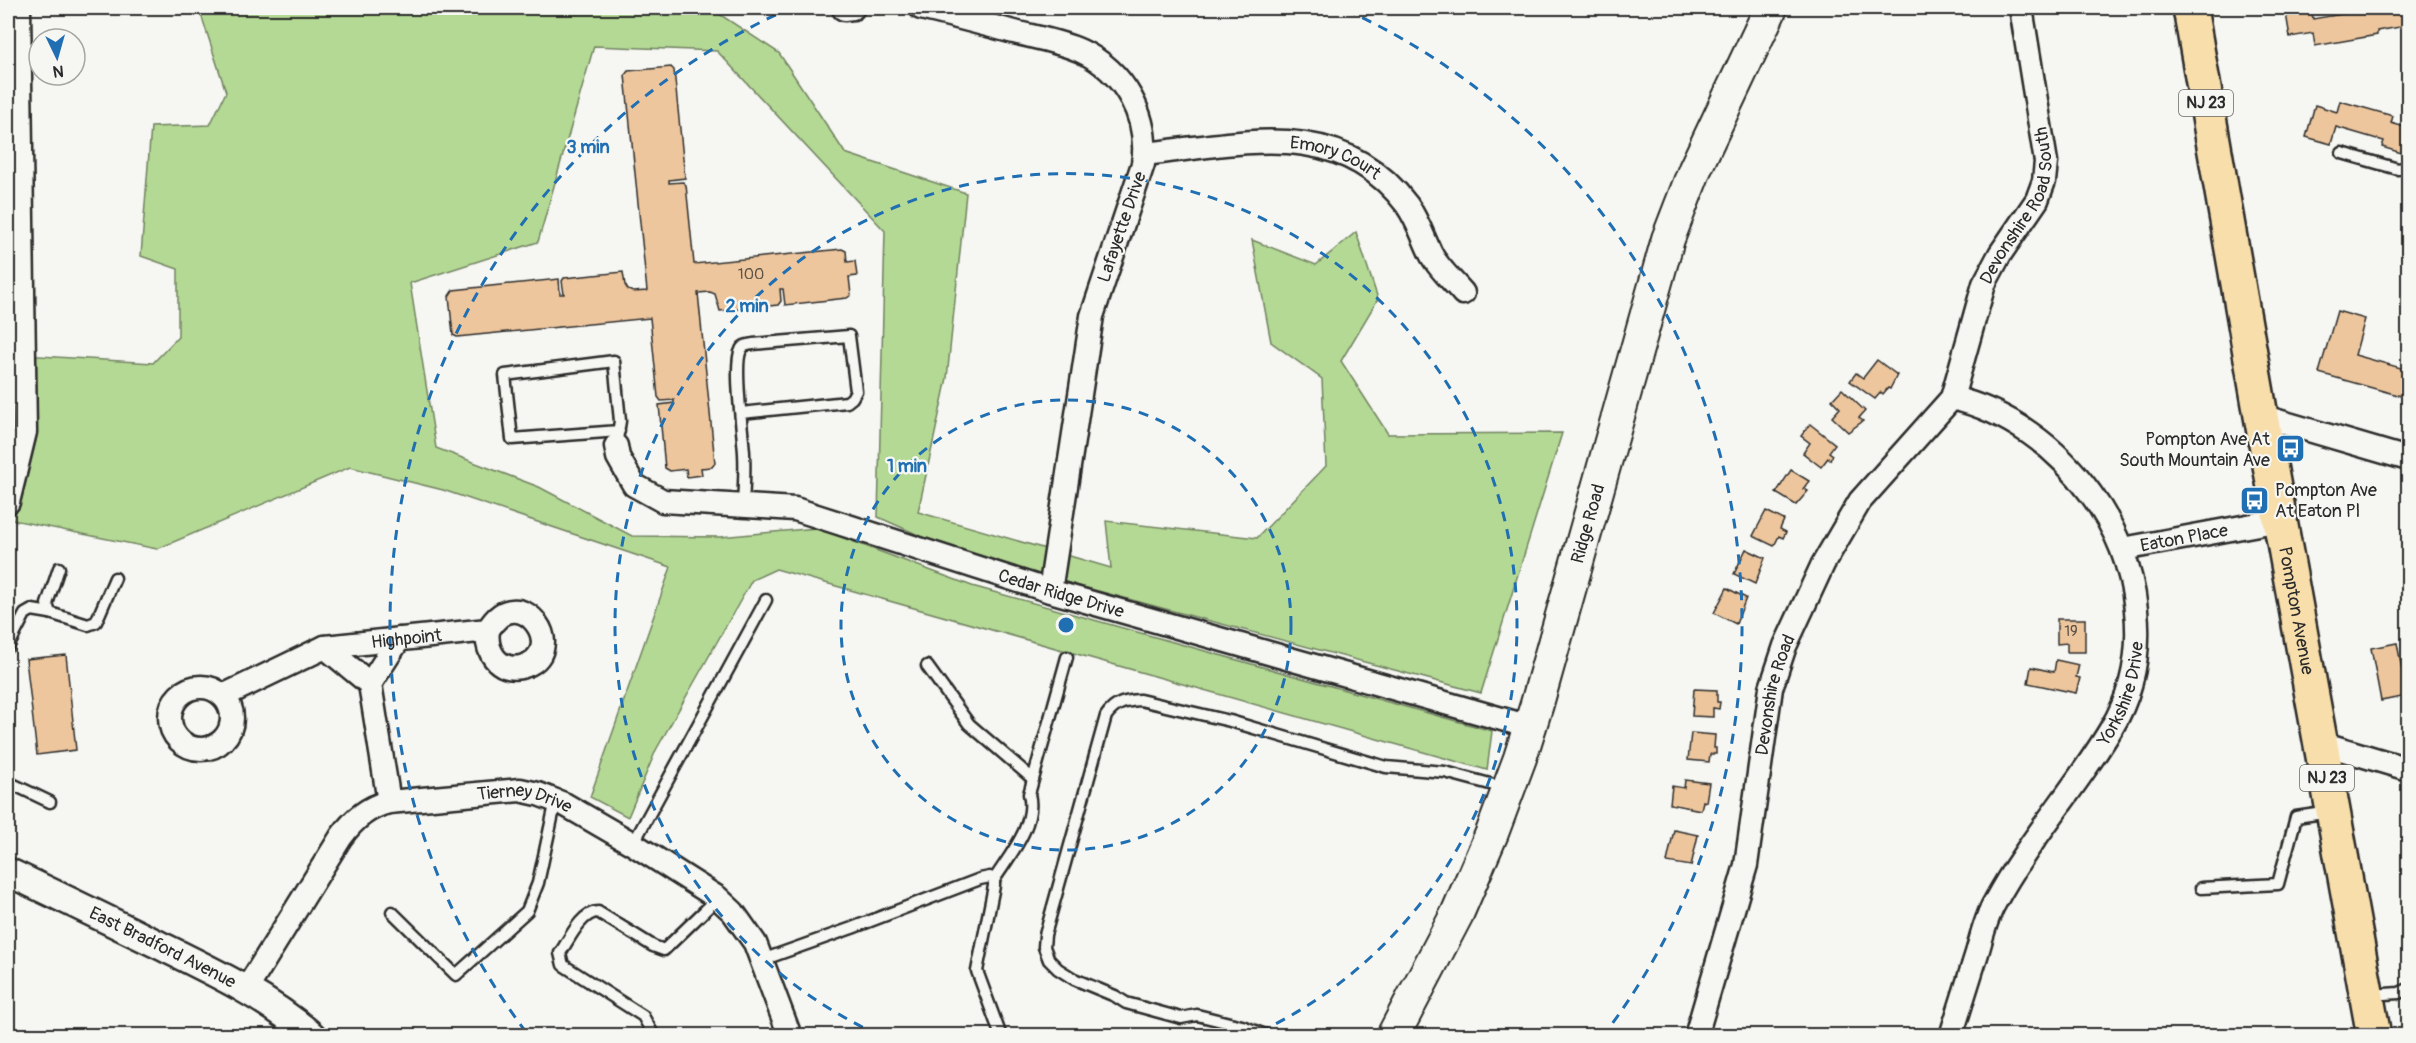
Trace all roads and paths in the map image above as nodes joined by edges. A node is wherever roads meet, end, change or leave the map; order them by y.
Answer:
1 (19, 8) edge
2 (921, 8) edge
3 (1771, 8) edge
4 (2021, 8) edge
5 (2190, 8) edge
6 (2342, 153) dead end
7 (1145, 154) junction
8 (2409, 167) edge
9 (1462, 293) dead end
10 (1952, 398) junction
11 (741, 413) junction
12 (2261, 416) junction
13 (618, 438) junction
14 (14, 450) edge
15 (2409, 459) edge
16 (8, 502) edge
17 (743, 505) junction
18 (2280, 520) junction
19 (2122, 549) junction
20 (59, 568) dead end
21 (115, 578) dead end
22 (1050, 591) junction
23 (766, 600) dead end
24 (50, 613) junction
25 (488, 630) dead end
26 (399, 639) junction
27 (8, 647) edge
28 (325, 647) junction
29 (1067, 657) dead end
30 (927, 666) dead end
31 (370, 684) junction
32 (223, 696) dead end
33 (1530, 727) junction
34 (2321, 743) junction
35 (2409, 769) edge
36 (1033, 778) junction
37 (8, 782) edge
38 (1509, 789) junction
39 (556, 800) junction
40 (50, 802) dead end
41 (389, 802) junction
42 (2334, 812) junction
43 (633, 844) junction
44 (8, 872) edge
45 (994, 880) junction
46 (2201, 888) dead end
47 (718, 898) junction
48 (392, 912) dead end
49 (762, 960) junction
50 (2409, 989) edge
51 (246, 990) junction
52 (2367, 995) junction
53 (312, 1035) edge
54 (654, 1035) edge
55 (790, 1035) edge
56 (1001, 1035) edge
57 (1268, 1035) edge
58 (1393, 1035) edge
59 (1696, 1035) edge
60 (1953, 1035) edge
61 (2374, 1035) edge

1 - 14 street
2 - 7 street, Lafayette Drive
3 - 33 main road, Ridge Road
4 - 10 street, Devonshire Road South
5 - 12 main road, Pompton Avenue / NJ 23
6 - 8 lane
7 - 9 street, Emory Court
7 - 22 street, Lafayette Drive
10 - 19 street, Yorkshire Drive
10 - 59 street, Devonshire Road
11 - 11 lane
11 - 17 lane
12 - 15 street
12 - 18 main road, Pompton Avenue / NJ 23
13 - 13 lane
13 - 17 street, Cedar Ridge Drive
14 - 16 street
17 - 22 street, Cedar Ridge Drive
18 - 19 street, Eaton Place
18 - 34 main road, Pompton Avenue / NJ 23
19 - 60 street, Yorkshire Drive
20 - 24 lane
21 - 24 lane
22 - 33 street, Cedar Ridge Drive
23 - 43 lane
24 - 27 lane
25 - 26 street, Highpoint
26 - 28 street, Highpoint
26 - 31 street
28 - 31 street, Highpoint
28 - 32 street, Highpoint
29 - 36 lane
30 - 36 lane
31 - 41 street
33 - 38 main road, Ridge Road
34 - 35 street
34 - 42 main road, Pompton Avenue / NJ 23
36 - 45 lane
37 - 40 lane
38 - 57 lane
38 - 58 main road, Ridge Road
39 - 41 street, Tierney Drive
39 - 43 street, Tierney Drive
39 - 48 lane
41 - 51 street, Tierney Drive
42 - 46 lane
42 - 52 main road, Pompton Avenue / NJ 23
43 - 47 street, Tierney Drive
44 - 51 street, East Bradford Avenue
45 - 49 lane
45 - 56 lane
47 - 49 street, Tierney Drive
47 - 54 lane
49 - 55 street, Tierney Drive
50 - 52 lane
51 - 53 street, East Bradford Avenue
52 - 61 main road, Pompton Avenue / NJ 23

